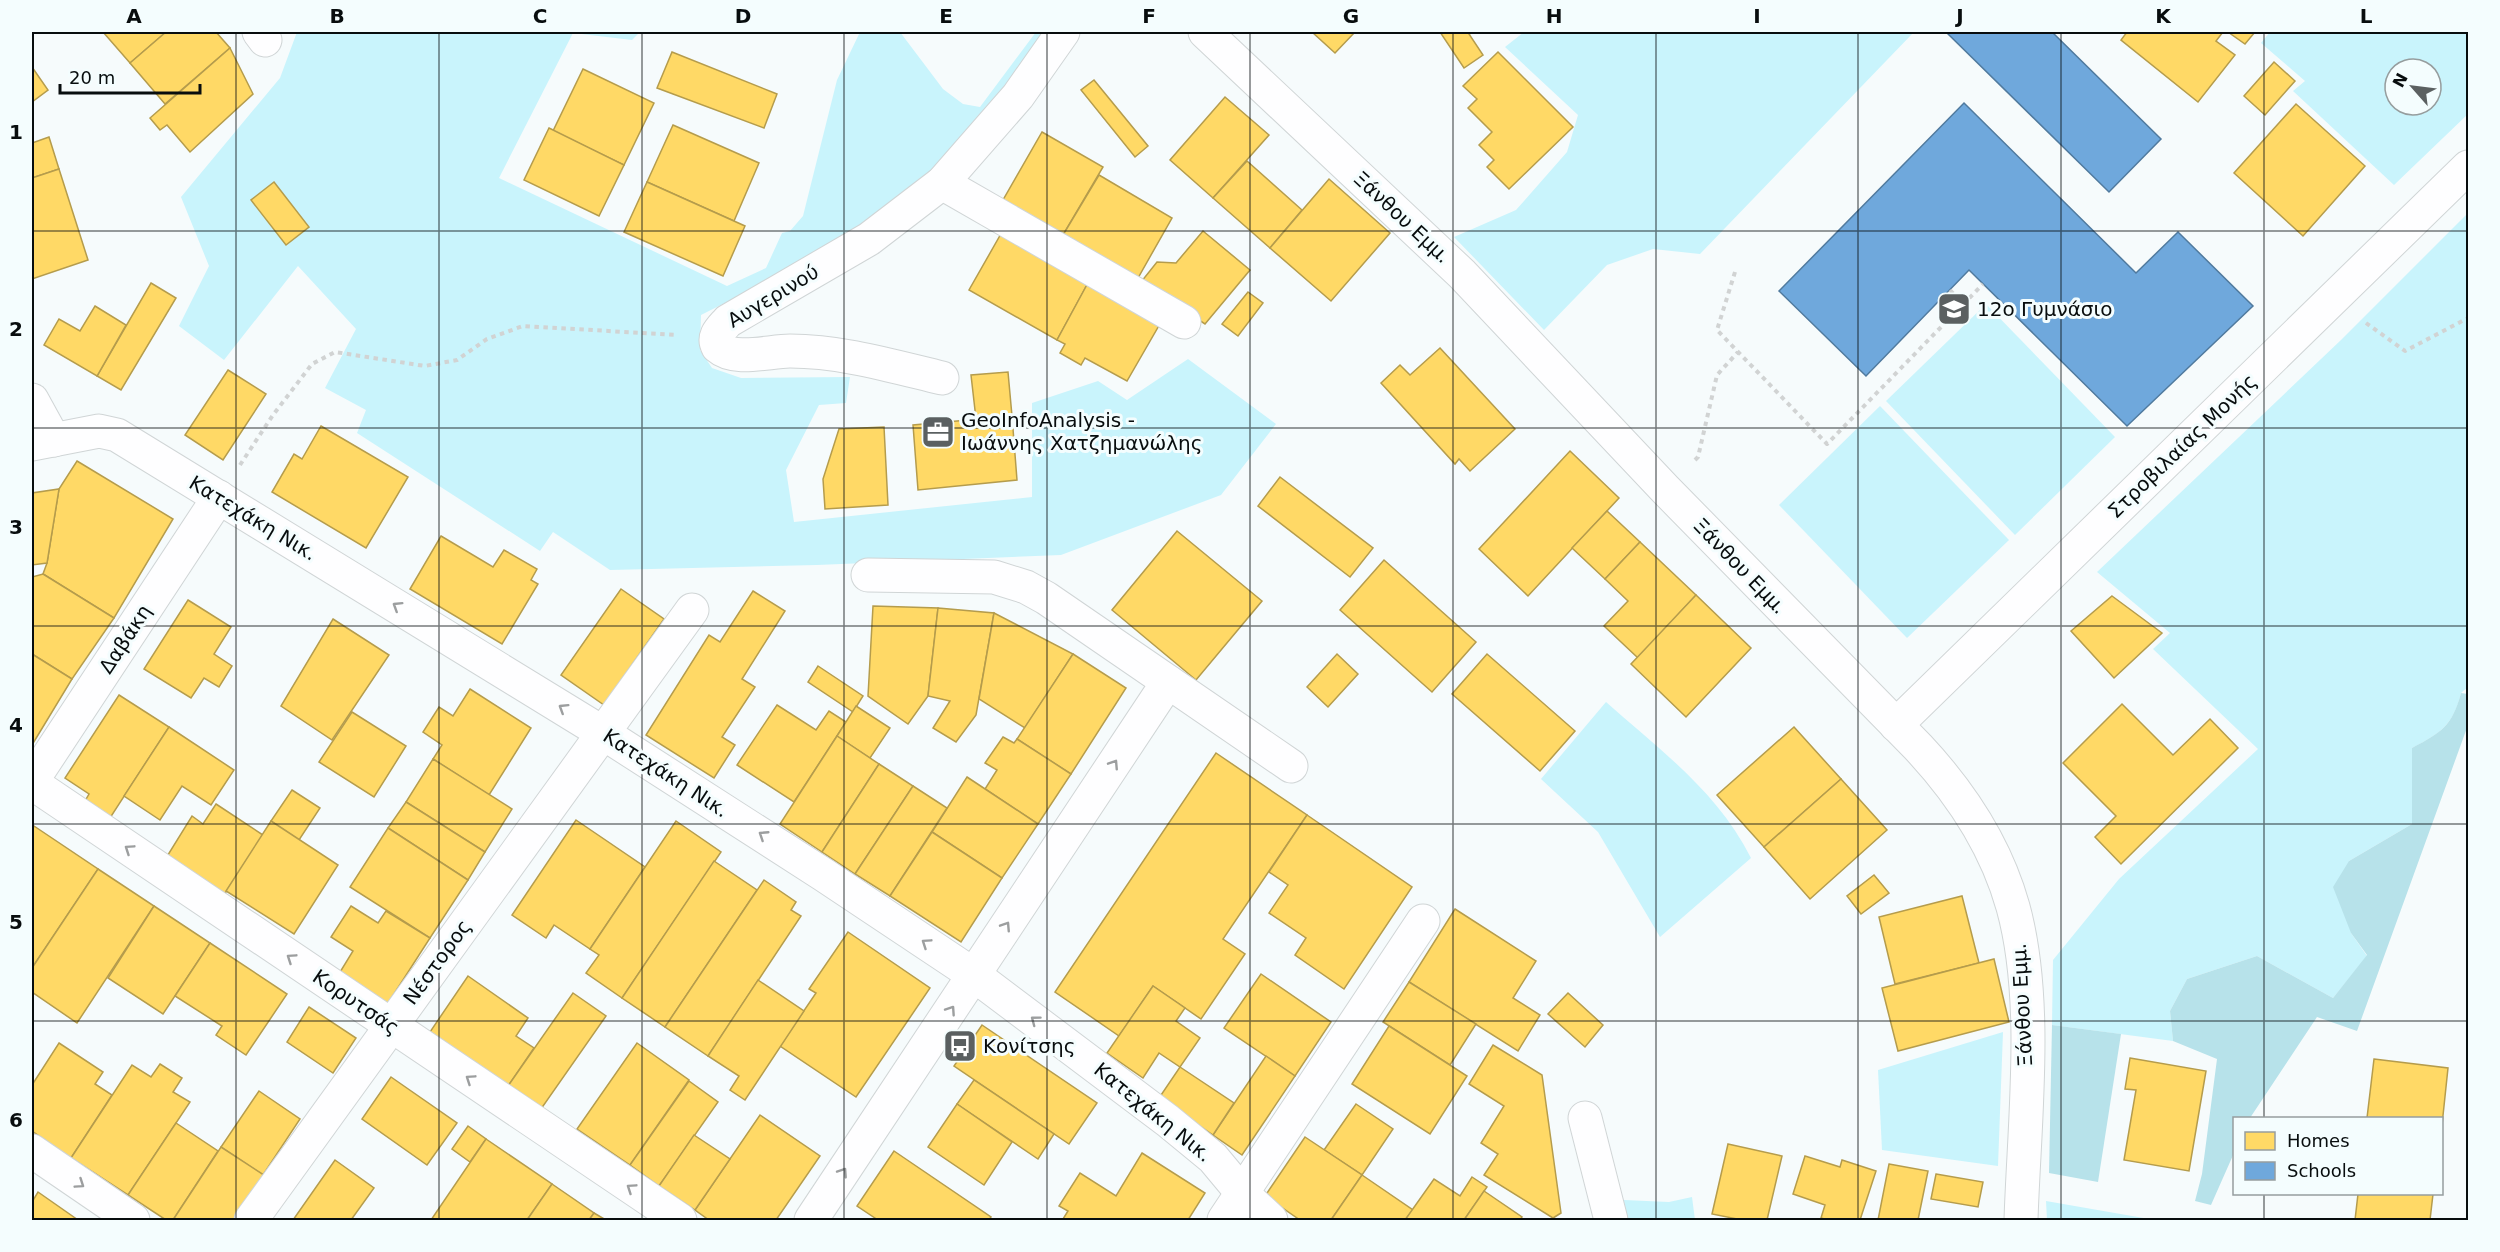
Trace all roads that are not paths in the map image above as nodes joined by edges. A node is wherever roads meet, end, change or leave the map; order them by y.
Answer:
1 (1063, 32) edge
2 (1205, 32) edge
3 (2469, 167) edge
4 (942, 183) junction
5 (1184, 322) dead end
6 (942, 378) dead end
7 (32, 400) edge
8 (43, 442) edge
9 (219, 497) junction
10 (868, 575) dead end
11 (692, 610) dead end
12 (1168, 682) junction
13 (1896, 725) junction
14 (603, 733) junction
15 (1291, 766) dead end
16 (32, 782) edge
17 (1423, 921) dead end
18 (974, 975) junction
19 (390, 1025) junction
20 (1586, 1118) dead end
21 (32, 1151) edge
22 (1243, 1194) junction
23 (133, 1221) edge
24 (251, 1221) edge
25 (680, 1221) edge
26 (811, 1221) edge
27 (1224, 1221) edge
28 (1271, 1221) edge
29 (1611, 1221) edge
30 (2021, 1221) edge

1 - 4 street, Αυγερινού
2 - 13 street, Ξάνθου Εμμ.
3 - 13 street, Στροβιλαίας Μονής
4 - 5 street
4 - 6 street, Αυγερινού
7 - 8 street, Κατεχάκη Νικ.
8 - 9 street, Κατεχάκη Νικ.
14 -> 9 street, Κατεχάκη Νικ.
9 - 16 street, Δαβάκη
10 - 12 street
11 - 14 street, Νέστορος
12 - 15 street
18 -> 12 street
13 - 30 street, Ξάνθου Εμμ.
18 -> 14 street, Κατεχάκη Νικ.
14 - 19 street, Νέστορος
19 -> 16 street, Κορυτσάς
17 - 22 street
22 -> 18 street, Κατεχάκη Νικ.
26 -> 18 street
19 - 24 street, Νέστορος
25 -> 19 street, Κορυτσάς
20 - 29 street
21 -> 23 street
22 - 27 street
22 - 28 street, Κατεχάκη Νικ.

